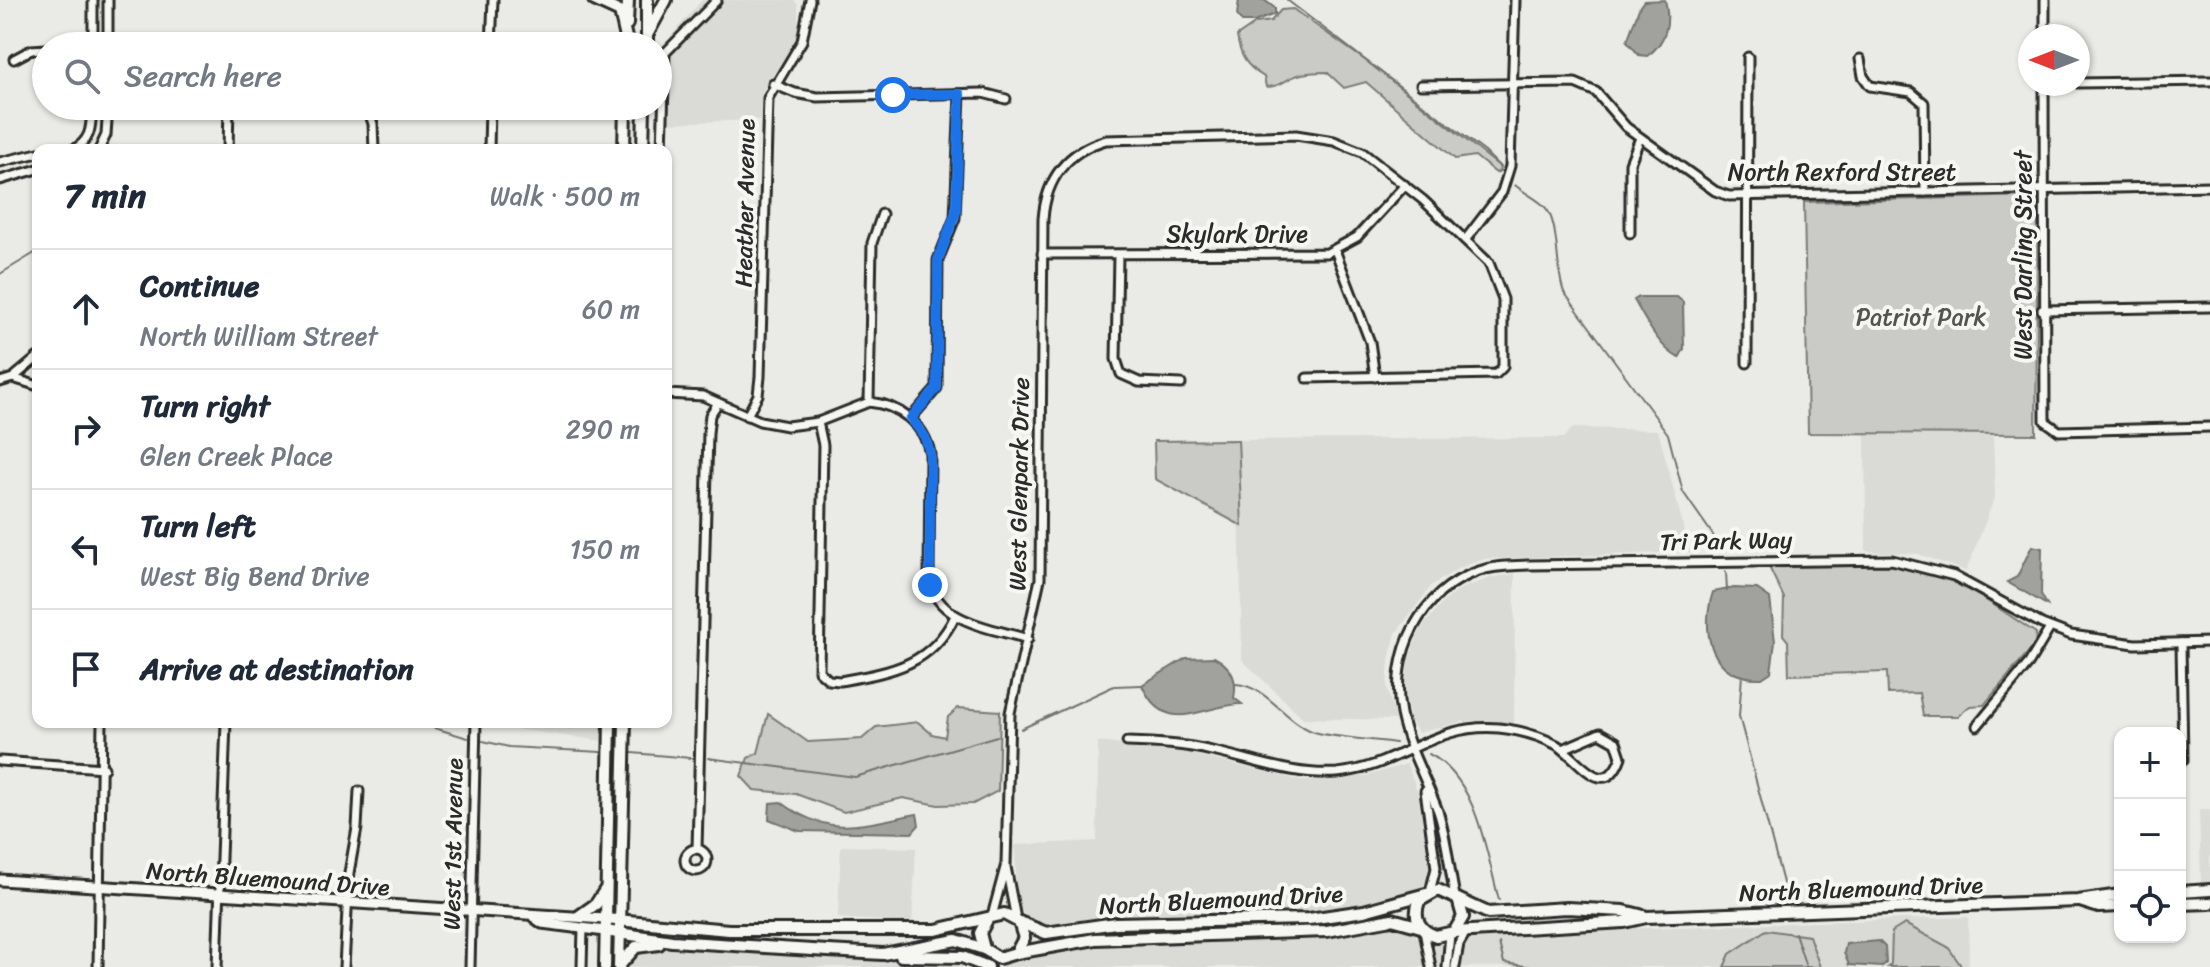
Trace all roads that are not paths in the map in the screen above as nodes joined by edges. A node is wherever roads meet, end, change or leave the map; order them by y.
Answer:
1 (93, 0) edge
2 (108, 0) edge
3 (493, 0) edge
4 (594, 0) edge
5 (628, 0) edge
6 (647, 0) edge
7 (666, 0) edge
8 (717, 0) edge
9 (810, 0) edge
10 (1515, 0) edge
11 (2045, 0) edge
12 (2045, 24) edge
13 (93, 32) edge
14 (108, 32) edge
15 (492, 32) edge
16 (624, 32) edge
17 (627, 32) edge
18 (647, 32) edge
19 (651, 32) edge
20 (672, 43) edge
21 (32, 50) edge
22 (1748, 57) dead end
23 (14, 59) dead end
24 (1860, 59) dead end
25 (2210, 81) edge
26 (1514, 83) junction
27 (2090, 83) edge
28 (773, 84) junction
29 (1421, 85) dead end
30 (960, 94) junction
31 (2044, 96) edge
32 (1006, 99) dead end
33 (91, 120) edge
34 (107, 120) edge
35 (229, 120) edge
36 (372, 120) edge
37 (490, 120) edge
38 (625, 120) edge
39 (644, 120) edge
40 (662, 120) edge
41 (91, 131) junction
42 (106, 135) junction
43 (1640, 138) junction
44 (81, 144) edge
45 (102, 144) edge
46 (228, 144) edge
47 (374, 144) edge
48 (489, 144) edge
49 (624, 144) edge
50 (643, 144) edge
51 (662, 144) edge
52 (32, 154) edge
53 (0, 162) edge
54 (32, 171) edge
55 (0, 180) edge
56 (1405, 185) junction
57 (2210, 186) edge
58 (2043, 189) junction
59 (1925, 192) junction
60 (1747, 196) junction
61 (882, 214) dead end
62 (1630, 233) dead end
63 (1466, 239) junction
64 (1335, 250) junction
65 (1042, 254) junction
66 (1118, 255) junction
67 (2210, 307) edge
68 (2042, 310) junction
69 (32, 362) edge
70 (1747, 363) dead end
71 (1375, 377) junction
72 (13, 378) junction
73 (1307, 378) dead end
74 (0, 382) edge
75 (32, 384) edge
76 (1181, 384) dead end
77 (672, 394) edge
78 (869, 402) junction
79 (718, 403) junction
80 (747, 416) junction
81 (911, 418) junction
82 (818, 422) junction
83 (2210, 427) edge
84 (955, 616) junction
85 (2050, 628) junction
86 (1028, 639) junction
87 (2210, 642) edge
88 (2181, 643) junction
89 (1977, 726) dead end
90 (2182, 727) edge
91 (102, 728) edge
92 (226, 728) edge
93 (476, 728) edge
94 (610, 728) edge
95 (625, 728) edge
96 (1127, 742) dead end
97 (1412, 749) junction
98 (1563, 749) junction
99 (0, 761) edge
100 (104, 768) junction
101 (1425, 785) junction
102 (359, 791) dead end
103 (697, 849) dead end
104 (1006, 864) junction
105 (0, 880) edge
106 (100, 887) junction
107 (606, 888) junction
108 (2210, 890) edge
109 (2186, 892) edge
110 (1428, 893) junction
111 (218, 896) junction
112 (2114, 896) edge
113 (1457, 897) junction
114 (2078, 901) junction
115 (2210, 903) edge
116 (347, 904) junction
117 (2186, 904) edge
118 (2114, 906) edge
119 (472, 912) junction
120 (579, 916) junction
121 (534, 917) junction
122 (990, 917) junction
123 (1646, 917) junction
124 (605, 919) junction
125 (1017, 920) junction
126 (620, 921) junction
127 (583, 928) junction
128 (1422, 929) junction
129 (1468, 930) junction
130 (605, 931) junction
131 (620, 933) junction
132 (1452, 933) junction
133 (672, 941) junction
134 (986, 951) junction
135 (883, 954) junction
136 (1014, 954) junction
137 (98, 967) edge
138 (217, 967) edge
139 (344, 967) edge
140 (470, 967) edge
141 (582, 967) edge
142 (605, 967) edge
143 (619, 967) edge
144 (989, 967) edge
145 (1009, 967) edge
146 (1431, 967) edge
147 (1447, 967) edge
148 (1455, 967) edge

1 - 13 street
2 - 14 street
3 - 15 street
4 - 16 main road
5 - 17 main road
6 - 18 main road
7 - 19 main road
8 - 20 street
9 - 28 street, Heather Avenue
10 - 26 street
11 - 12 street
21 - 23 street
22 - 60 street
24 - 59 street
25 - 27 street
26 - 29 street, North Rexford Street
26 - 43 street, North Rexford Street
26 - 63 street
28 - 30 street
28 - 80 street, Heather Avenue
30 - 32 street
30 - 81 street
31 - 58 street, West Darling Street
33 - 41 street
34 - 42 street
35 - 46 street
36 - 47 street
37 - 48 street
38 - 49 main road
39 - 50 main road
40 - 51 street
41 - 42 street
41 - 44 street
42 - 45 street
43 - 60 street, North Rexford Street
43 - 62 street
52 - 53 street
54 - 55 street
56 - 63 street
56 - 64 street, Skylark Drive
56 - 65 street, West Glenpark Drive
57 - 58 street, North Rexford Street
58 - 59 street, North Rexford Street
58 - 68 street, West Darling Street
59 - 60 street, North Rexford Street
60 - 70 street
61 - 78 street
63 - 71 street
64 - 66 street, Skylark Drive
64 - 71 street
65 - 66 street, Skylark Drive
65 - 86 street, West Glenpark Drive
66 - 76 street
67 - 68 street
68 - 83 street, West Darling Street
69 - 72 street
71 - 73 street
72 - 74 street
72 - 75 street
77 - 79 street
78 - 81 street
78 - 82 street
79 - 80 street
79 - 103 street
80 - 82 street
81 - 84 street
82 - 84 street
84 - 86 street
85 - 88 street, Tri Park Way
85 - 89 street
85 - 97 street, Tri Park Way
86 - 104 street, West Glenpark Drive
87 - 88 street, Tri Park Way
88 - 90 street
91 - 100 street
92 - 111 street
93 - 119 street, West 1st Avenue
94 - 107 main road
95 - 126 main road
96 - 97 street
97 - 98 street
97 - 101 street, Tri Park Way
98 - 98 street
99 - 100 street
100 - 106 street
101 - 110 street, Tri Park Way
101 - 113 street, Tri Park Way
102 - 116 street
104 - 122 street, West Glenpark Drive
104 - 125 street, West Glenpark Drive
105 - 106 street, North Bluemound Drive
106 - 111 street, North Bluemound Drive
106 - 137 street
107 - 120 main road
107 - 124 main road
108 - 109 main road
110 - 113 main road
110 - 125 main road, North Bluemound Drive
110 - 128 main road
111 - 116 street, North Bluemound Drive
111 - 138 street
112 - 114 main road, North Bluemound Drive
113 - 123 main road, North Bluemound Drive
113 - 132 main road
114 - 118 main road, North Bluemound Drive
114 - 123 main road, North Bluemound Drive
115 - 117 main road
116 - 119 street, North Bluemound Drive
116 - 139 street
119 - 121 street, North Bluemound Drive
119 - 140 street, West 1st Avenue
120 - 121 street, North Bluemound Drive
120 - 124 street, North Bluemound Drive
121 - 127 street, North Bluemound Drive
122 - 125 main road
122 - 126 main road, North Bluemound Drive
122 - 134 main road
123 - 129 main road, North Bluemound Drive
124 - 126 main road, North Bluemound Drive
124 - 130 main road
125 - 136 main road
126 - 131 main road
127 - 130 street, North Bluemound Drive
127 - 141 street
128 - 132 main road
128 - 136 main road, North Bluemound Drive
128 - 146 street
129 - 132 main road, North Bluemound Drive
129 - 148 street
130 - 131 main road, North Bluemound Drive
130 - 142 main road
131 - 133 main road, North Bluemound Drive
131 - 143 main road
132 - 147 street
133 - 135 main road, North Bluemound Drive
133 - 143 main road
134 - 135 main road, North Bluemound Drive
134 - 136 main road
134 - 144 street
135 - 144 main road
136 - 145 street

